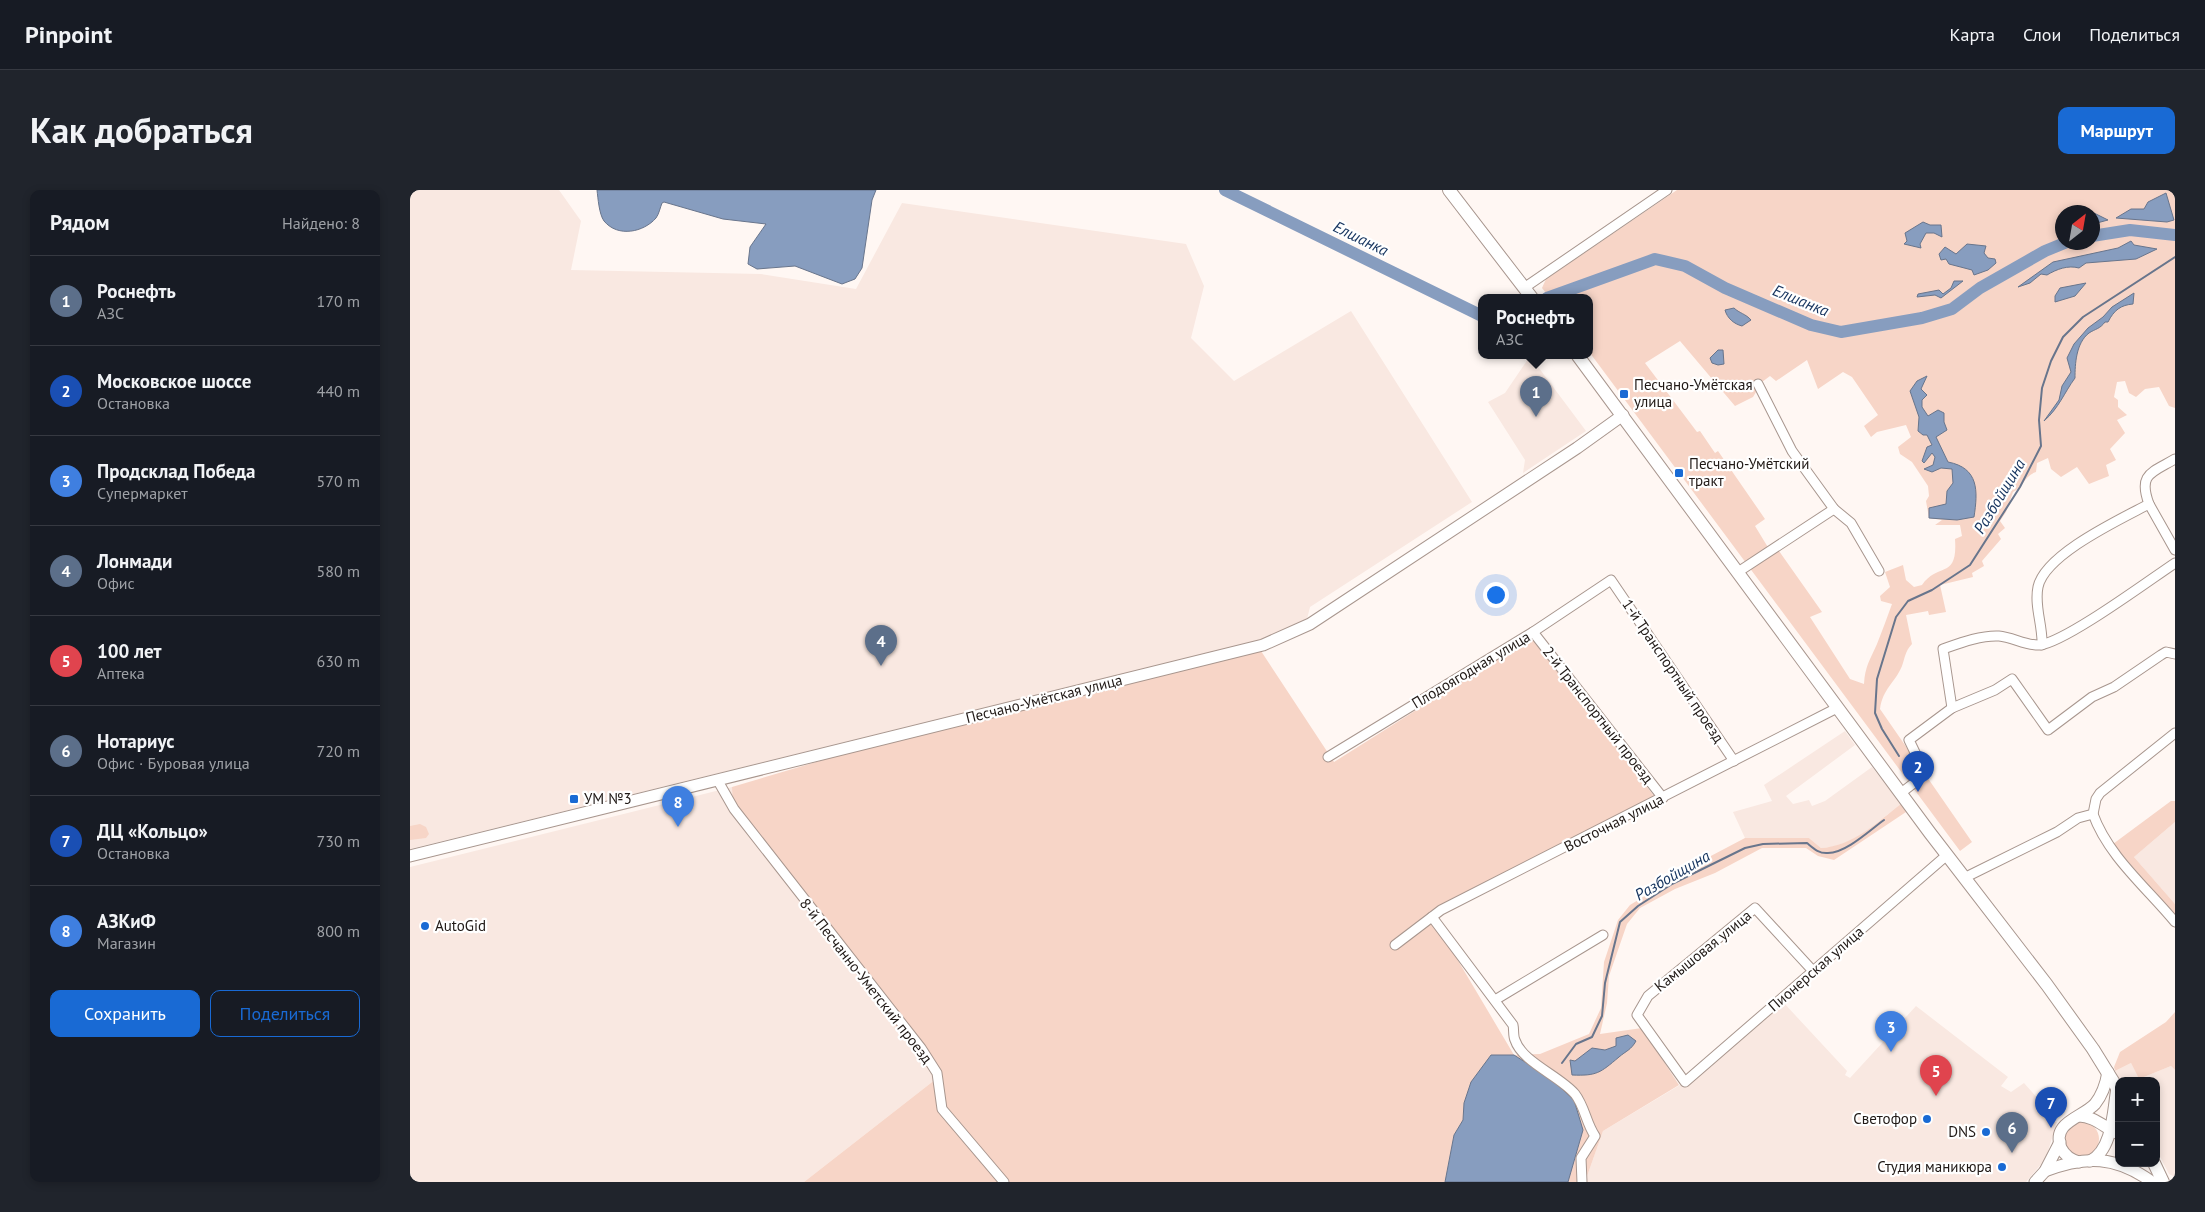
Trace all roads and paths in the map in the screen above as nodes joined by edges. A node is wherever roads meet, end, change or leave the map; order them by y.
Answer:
1 (1449, 190) edge
2 (1667, 190) edge
3 (1528, 293) edge
4 (1580, 359) edge
5 (1758, 384) dead end
6 (1623, 415) junction
7 (2175, 459) edge
8 (2149, 504) junction
9 (1834, 509) junction
10 (2175, 550) edge
11 (2175, 563) edge
12 (1879, 571) dead end
13 (1738, 572) junction
14 (1611, 580) joint
15 (1533, 632) junction
16 (2042, 644) junction
17 (2175, 654) edge
18 (1837, 708) junction
19 (1952, 708) junction
20 (2175, 733) edge
21 (1328, 757) dead end
22 (1734, 761) junction
23 (718, 781) junction
24 (1901, 793) junction
25 (1663, 798) junction
26 (2093, 814) junction
27 (1947, 855) junction
28 (410, 856) edge
29 (1964, 878) junction
30 (1432, 917) junction
31 (2175, 922) edge
32 (1603, 935) dead end
33 (1396, 945) dead end
34 (1813, 971) junction
35 (1495, 1000) junction
36 (2108, 1072) junction
37 (1685, 1082) joint
38 (2115, 1084) edge
39 (2115, 1104) edge
40 (2079, 1116) junction
41 (2110, 1130) edge
42 (2060, 1142) junction
43 (2084, 1161) junction
44 (2156, 1167) edge
45 (2045, 1171) junction
46 (1004, 1182) edge
47 (1582, 1182) edge
48 (2035, 1182) edge
49 (2152, 1182) edge
50 (2163, 1182) edge

1 - 3 main road
2 - 3 street
4 - 6 main road
5 - 9 street
6 - 13 main road
6 - 23 main road, Песчано-Умётская улица
7 - 8 street
8 - 10 street
8 - 16 street
9 - 12 street
9 - 13 street
11 - 16 street
13 - 18 main road
14 - 15 street, Плодоягодная улица
14 - 22 street, 1-й Транспортный проезд
15 - 21 street, Плодоягодная улица
15 - 25 street, 2-й Транспортный проезд
16 - 19 street
17 - 19 street
18 - 22 street, Восточная улица
18 - 24 main road
19 - 24 street
20 - 26 street
22 - 25 street, Восточная улица
23 - 28 main road, Песчано-Умётская улица
23 - 46 street, 8-й Песчанно-Уметский проезд
24 - 27 main road
25 - 30 street, Восточная улица
26 - 29 street
26 - 31 street
27 - 29 main road
27 - 34 street, Пионерская улица
29 - 36 main road
30 - 33 street, Восточная улица
30 - 35 street
32 - 35 street
34 - 37 street, Пионерская улица
34 - 37 street, Камышовая улица
35 - 47 street
36 - 38 main road
36 - 40 main road
39 - 41 main road
40 - 41 main road
40 - 42 main road
41 - 43 main road
42 - 43 main road
42 - 45 main road
43 - 45 main road
43 - 49 main road
44 - 50 main road
45 - 48 main road

